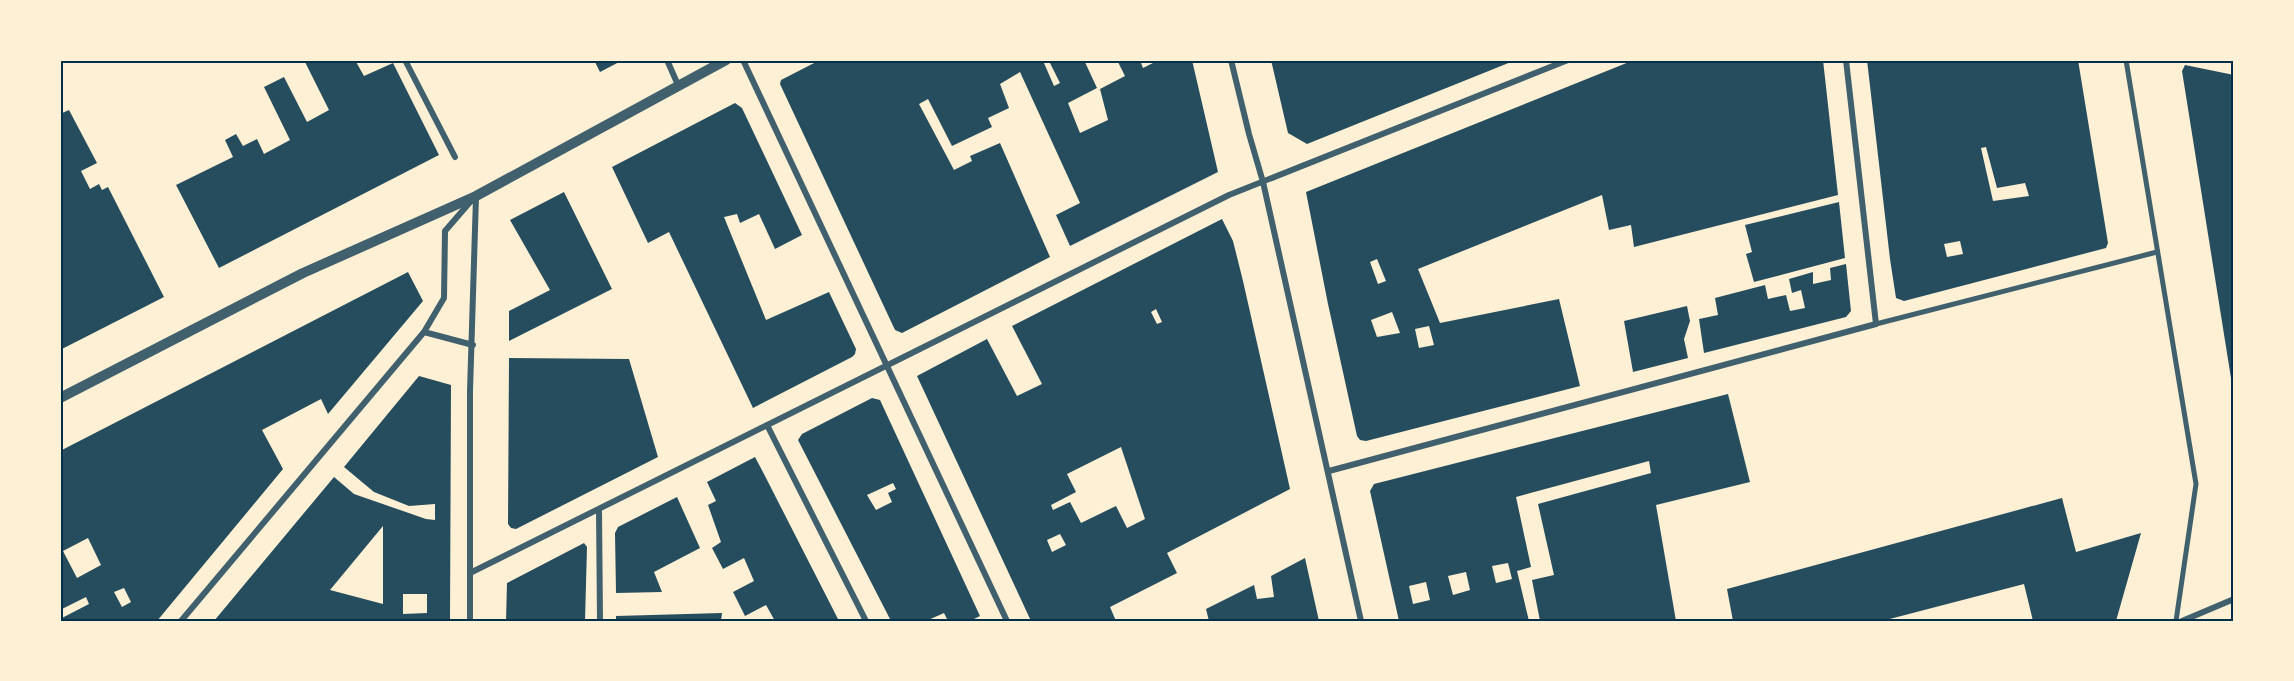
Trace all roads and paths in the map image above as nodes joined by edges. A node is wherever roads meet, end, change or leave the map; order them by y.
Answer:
1 (405, 60) edge
2 (667, 60) edge
3 (726, 60) edge
4 (743, 60) edge
5 (1231, 60) edge
6 (1568, 60) edge
7 (1846, 60) edge
8 (2126, 60) edge
9 (678, 85) junction
10 (455, 157) dead end
11 (1263, 182) junction
12 (476, 196) junction
13 (2157, 252) junction
14 (1876, 324) junction
15 (424, 332) junction
16 (473, 345) junction
17 (885, 365) junction
18 (60, 398) edge
19 (767, 424) junction
20 (1329, 471) junction
21 (599, 510) junction
22 (470, 573) junction
23 (2234, 599) edge
24 (181, 621) edge
25 (470, 621) edge
26 (600, 621) edge
27 (866, 621) edge
28 (1007, 621) edge
29 (1361, 621) edge
30 (2176, 621) edge
31 (2182, 621) edge

1 - 10 street
2 - 9 street
3 - 9 street
4 - 17 street
5 - 11 street
6 - 11 street
7 - 14 street
8 - 13 street
9 - 12 street
11 - 17 street
11 - 20 street
12 - 15 street
12 - 16 street
12 - 18 street
13 - 14 street
13 - 30 street
14 - 20 street
15 - 16 street
15 - 24 street
16 - 22 street
17 - 19 street
17 - 28 street
19 - 21 street
19 - 27 street
20 - 29 street
21 - 22 street
21 - 26 street
22 - 25 street
23 - 31 street

